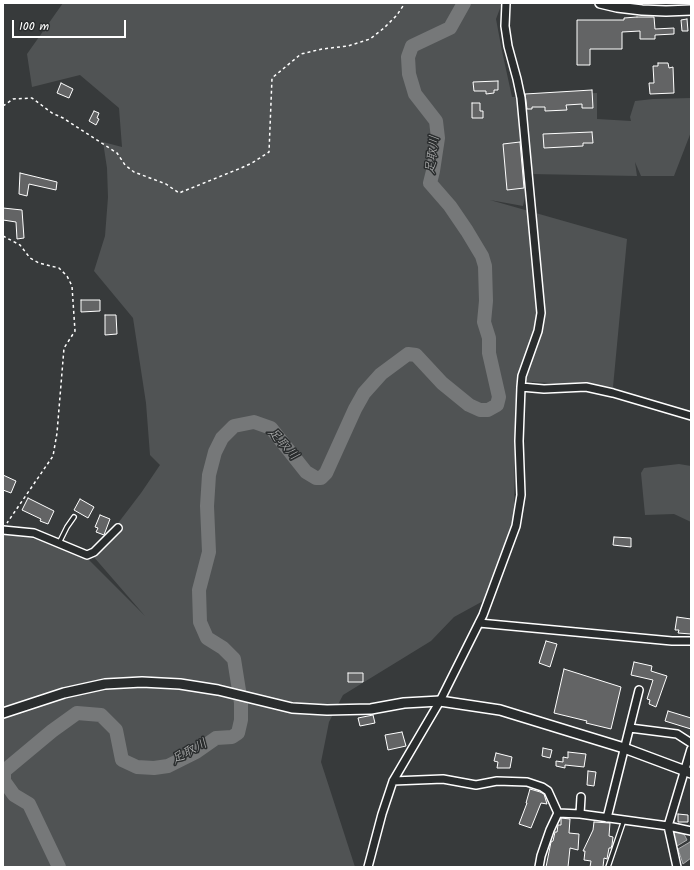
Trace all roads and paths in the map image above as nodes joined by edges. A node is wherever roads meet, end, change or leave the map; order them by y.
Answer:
1 (405, 3) edge
2 (506, 3) edge
3 (600, 3) edge
4 (691, 10) edge
5 (3, 106) edge
6 (3, 236) edge
7 (520, 387) junction
8 (691, 416) edge
9 (74, 517) dead end
10 (5, 527) edge
11 (118, 528) dead end
12 (59, 543) junction
13 (479, 623) junction
14 (691, 641) edge
15 (639, 690) dead end
16 (440, 701) junction
17 (3, 713) edge
18 (630, 728) junction
19 (691, 743) edge
20 (624, 748) junction
21 (691, 749) edge
22 (688, 772) edge
23 (393, 782) junction
24 (581, 797) dead end
25 (558, 813) junction
26 (580, 814) junction
27 (607, 818) junction
28 (624, 820) junction
29 (668, 826) junction
30 (691, 831) edge
31 (368, 867) edge
32 (539, 867) edge
33 (608, 867) edge
34 (677, 867) edge

1 - 5 path
2 - 7 street
3 - 4 street
6 - 10 path
7 - 8 street
7 - 13 street
9 - 12 lane
10 - 12 street
11 - 12 street
13 - 14 street
13 - 16 street
15 - 18 street
16 - 17 street
16 - 20 street
16 - 23 street
18 - 19 street
18 - 20 street
20 - 22 street
20 - 27 street
21 - 22 street
22 - 29 street
23 - 25 street
23 - 31 street
24 - 26 street
25 - 26 street
25 - 32 street
26 - 27 street
27 - 28 street
28 - 29 street
28 - 33 lane
29 - 30 street
29 - 34 street

